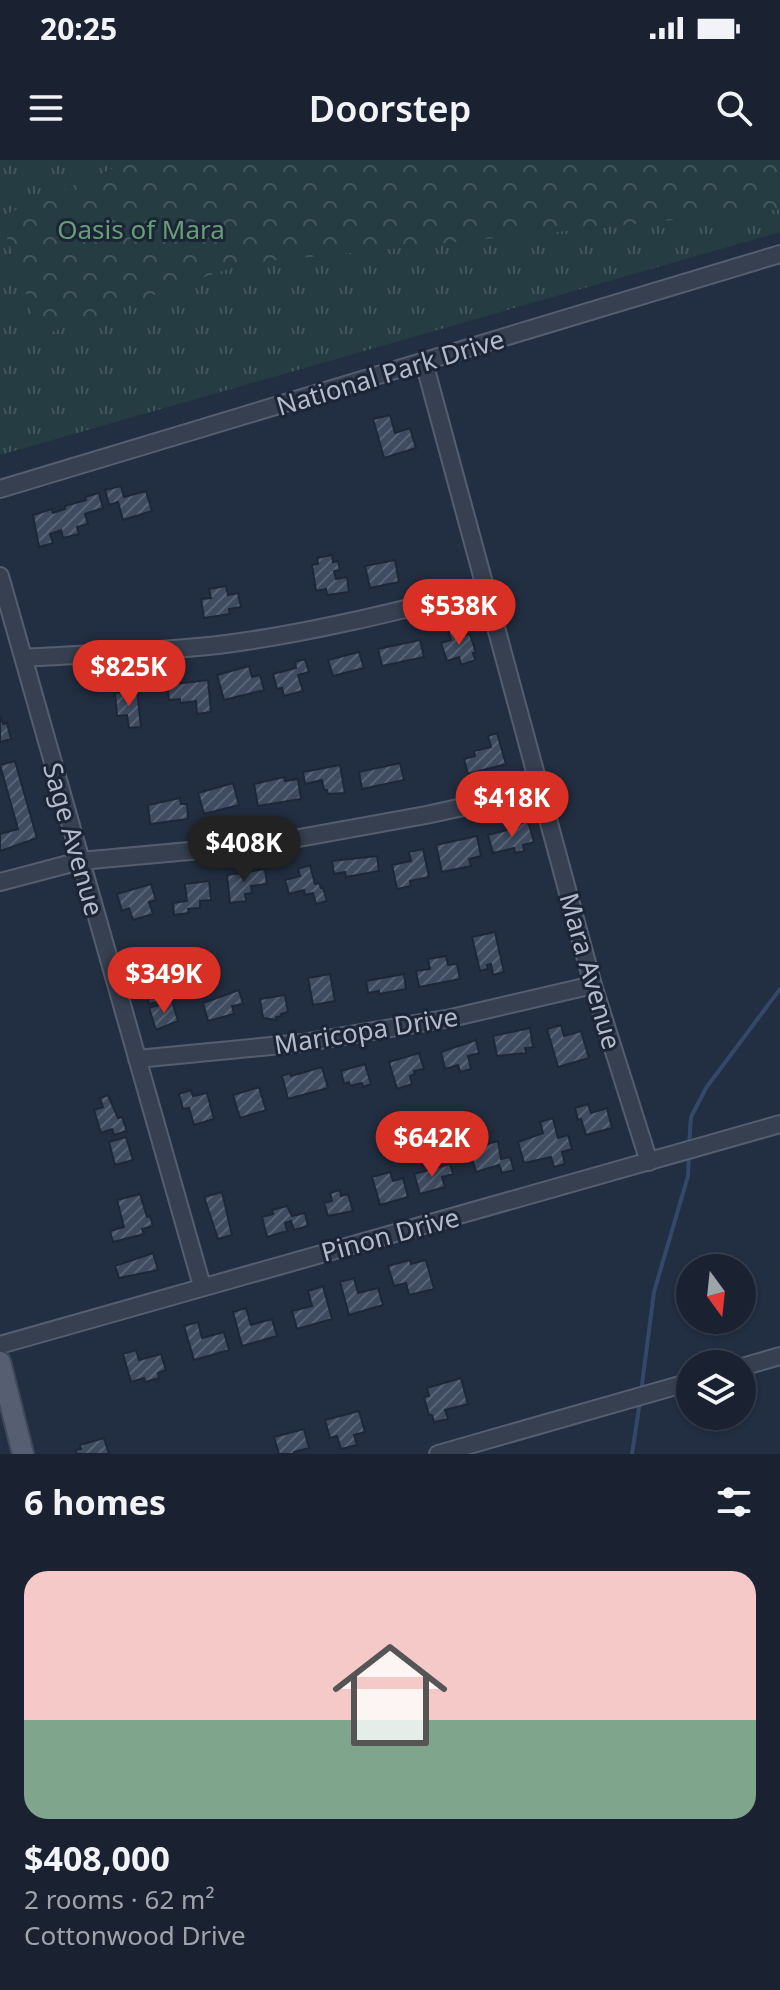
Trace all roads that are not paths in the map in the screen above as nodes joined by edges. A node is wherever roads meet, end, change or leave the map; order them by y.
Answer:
1 (780, 254) edge
2 (424, 362) junction
3 (0, 489) edge
4 (0, 576) edge
5 (486, 589) junction
6 (24, 658) junction
7 (541, 790) junction
8 (80, 861) junction
9 (0, 882) edge
10 (593, 985) junction
11 (137, 1059) junction
12 (780, 1124) edge
13 (649, 1162) junction
14 (202, 1286) junction
15 (0, 1345) edge
16 (780, 1356) edge
17 (0, 1362) edge
18 (756, 1363) edge
19 (676, 1386) edge
20 (23, 1454) edge
21 (438, 1454) edge

1 - 2 street, National Park Drive
2 - 3 street, National Park Drive
2 - 5 street, Mara Avenue
4 - 6 street, Sage Avenue
5 - 6 street
5 - 7 street, Mara Avenue
6 - 8 street, Sage Avenue
7 - 8 street
7 - 10 street, Mara Avenue
8 - 9 street
8 - 11 street, Sage Avenue
10 - 11 street, Maricopa Drive
10 - 13 street, Mara Avenue
11 - 14 street, Sage Avenue
12 - 13 street, Pinon Drive
13 - 14 street, Pinon Drive
14 - 15 street, Pinon Drive
16 - 18 street
17 - 20 main road
19 - 21 street

